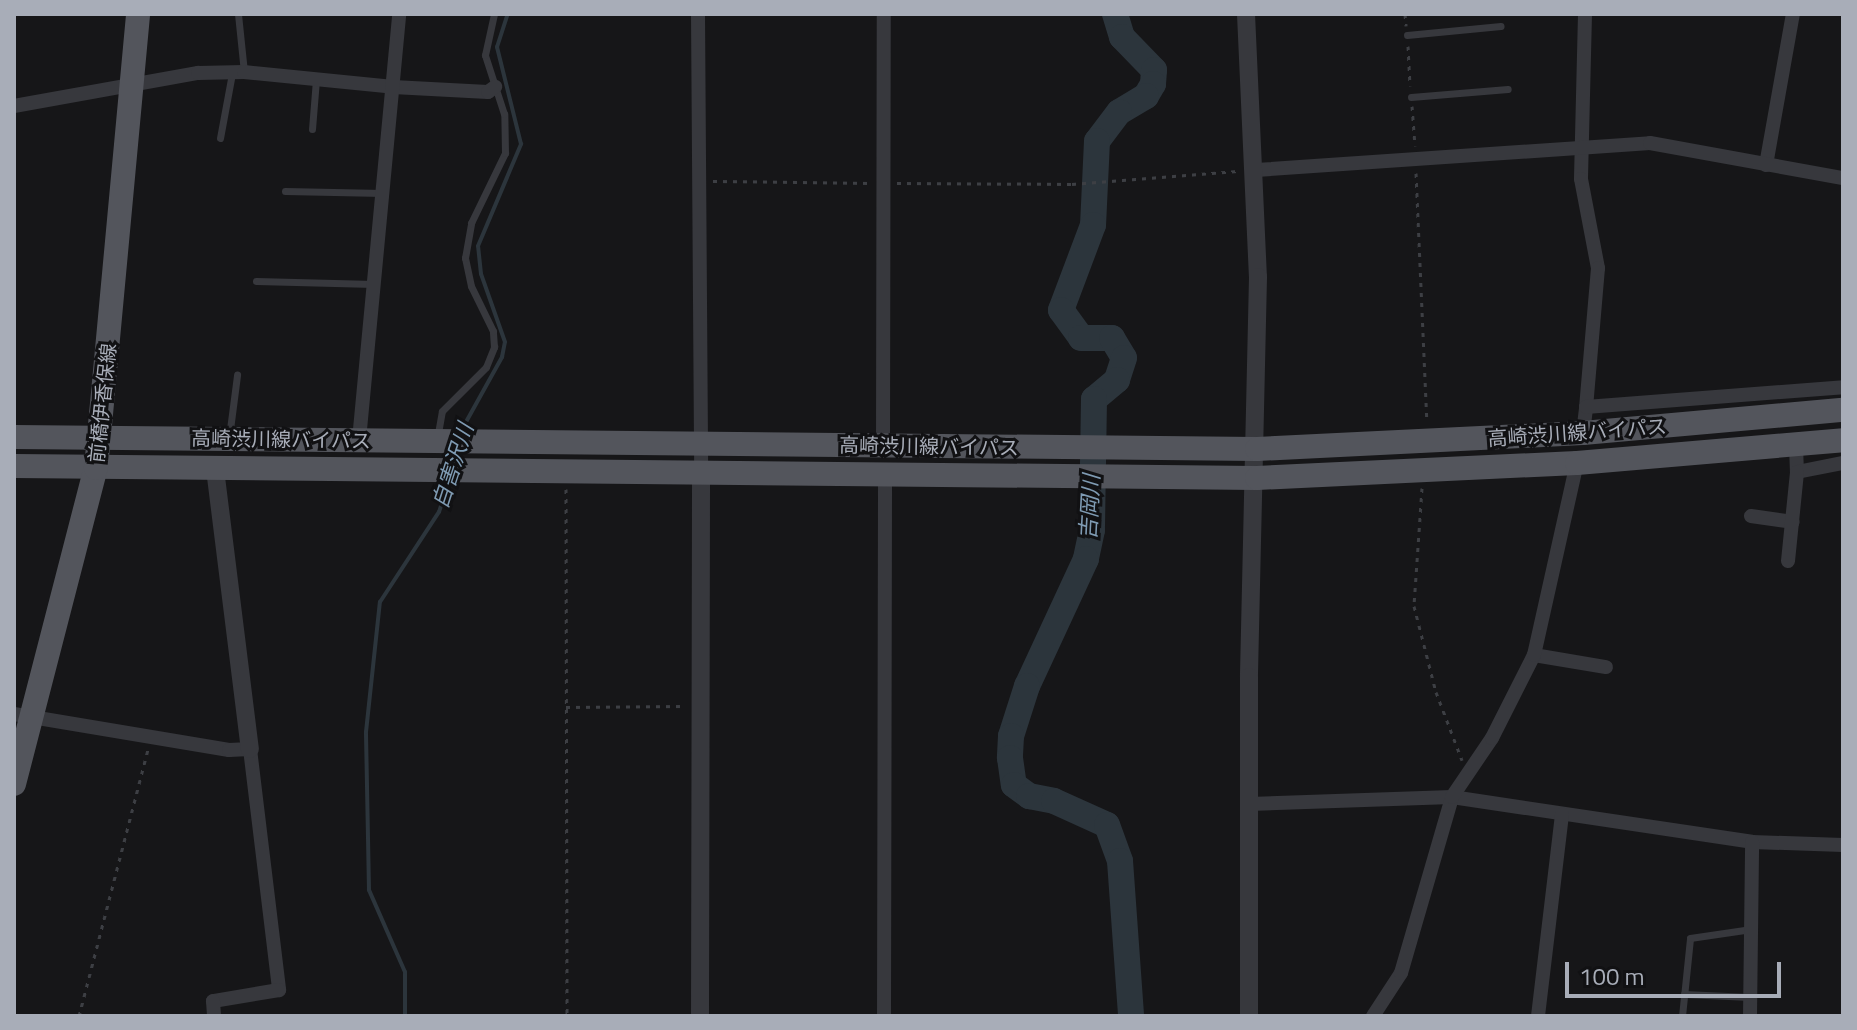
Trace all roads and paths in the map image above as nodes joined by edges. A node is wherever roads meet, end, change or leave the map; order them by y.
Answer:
1 (138, 14) edge
2 (238, 14) edge
3 (399, 14) edge
4 (494, 14) edge
5 (698, 14) edge
6 (884, 14) edge
7 (1246, 14) edge
8 (1585, 14) edge
9 (1793, 14) edge
10 (1501, 26) dead end
11 (1407, 35) dead end
12 (238, 72) junction
13 (316, 79) junction
14 (133, 85) junction
15 (393, 87) junction
16 (495, 87) junction
17 (1508, 89) dead end
18 (1411, 97) dead end
19 (14, 106) edge
20 (312, 129) dead end
21 (220, 138) dead end
22 (1584, 149) junction
23 (1416, 162) junction
24 (1766, 165) junction
25 (1256, 170) junction
26 (1843, 178) edge
27 (1072, 184) dead end
28 (285, 191) dead end
29 (383, 193) junction
30 (256, 281) dead end
31 (374, 284) junction
32 (237, 375) dead end
33 (1843, 387) edge
34 (1586, 407) junction
35 (1843, 410) edge
36 (1583, 433) junction
37 (14, 437) edge
38 (100, 437) junction
39 (229, 439) junction
40 (359, 440) junction
41 (1843, 440) edge
42 (442, 441) junction
43 (1428, 443) junction
44 (701, 444) junction
45 (1796, 445) junction
46 (883, 446) junction
47 (1257, 449) junction
48 (1577, 463) junction
49 (1843, 463) edge
50 (14, 466) edge
51 (96, 468) junction
52 (215, 469) junction
53 (1424, 471) junction
54 (1797, 472) junction
55 (566, 474) junction
56 (701, 475) junction
57 (885, 477) junction
58 (1257, 478) junction
59 (1751, 516) dead end
60 (1793, 522) junction
61 (1788, 561) dead end
62 (1534, 655) junction
63 (1606, 667) dead end
64 (701, 706) junction
65 (566, 707) junction
66 (23, 715) edge
67 (151, 737) junction
68 (250, 749) junction
69 (1466, 771) junction
70 (14, 784) edge
71 (1452, 797) junction
72 (1249, 804) junction
73 (1562, 814) junction
74 (1752, 842) junction
75 (1843, 845) edge
76 (1751, 929) junction
77 (1684, 994) junction
78 (1750, 997) junction
79 (79, 1016) edge
80 (214, 1016) edge
81 (567, 1016) edge
82 (700, 1016) edge
83 (884, 1016) edge
84 (1249, 1016) edge
85 (1373, 1016) edge
86 (1538, 1016) edge
87 (1682, 1016) edge
88 (1750, 1016) edge

1 - 14 main road, 前橋伊香保線
2 - 12 lane
3 - 15 street
4 - 16 lane
5 - 44 street
6 - 46 street
7 - 25 street
8 - 22 street
9 - 24 street
10 - 11 lane
12 - 13 street
12 - 14 street
12 - 21 lane
13 - 15 street
13 - 20 lane
14 - 19 street
14 - 38 main road, 前橋伊香保線
15 - 16 street
15 - 29 street
16 - 42 lane
17 - 18 lane
22 - 23 street
22 - 24 street
22 - 34 street
23 - 25 street
23 - 43 path
24 - 26 street
25 - 27 path
25 - 47 street
28 - 29 lane
29 - 31 street
30 - 31 lane
31 - 40 street
32 - 39 lane
33 - 34 street
34 - 36 street
35 - 36 main road, 高崎渋川線バイパス
36 - 43 main road, 高崎渋川線バイパス
37 - 38 main road, 高崎渋川線バイパス
38 - 39 main road, 高崎渋川線バイパス
38 - 51 main road, 前橋伊香保線
39 - 40 main road, 高崎渋川線バイパス
40 - 42 main road, 高崎渋川線バイパス
41 - 45 main road, 高崎渋川線バイパス
42 - 44 main road, 高崎渋川線バイパス
43 - 47 main road, 高崎渋川線バイパス
44 - 46 main road, 高崎渋川線バイパス
44 - 56 street
45 - 48 main road, 高崎渋川線バイパス
45 - 54 street
46 - 47 main road, 高崎渋川線バイパス
47 - 58 street
48 - 53 main road, 高崎渋川線バイパス
48 - 62 street
49 - 54 street
50 - 51 main road, 高崎渋川線バイパス
51 - 52 main road, 高崎渋川線バイパス
51 - 66 main road, 前橋伊香保線
52 - 55 main road, 高崎渋川線バイパス
52 - 68 street
53 - 58 main road, 高崎渋川線バイパス
53 - 69 path
54 - 60 street
55 - 56 main road, 高崎渋川線バイパス
55 - 65 path
56 - 57 main road, 高崎渋川線バイパス
56 - 64 street
57 - 58 main road, 高崎渋川線バイパス
57 - 83 street
58 - 72 street
59 - 60 street
60 - 61 street
62 - 63 street
62 - 69 street
64 - 65 path
64 - 82 street
65 - 81 path
66 - 67 street
66 - 70 main road, 前橋伊香保線
67 - 68 street
67 - 79 path
68 - 80 street
69 - 71 street
71 - 72 street
71 - 73 street
71 - 85 street
72 - 84 street
73 - 74 street
73 - 86 street
74 - 75 street
74 - 76 street
76 - 77 lane
76 - 78 street
77 - 78 lane
77 - 87 lane
78 - 88 street

